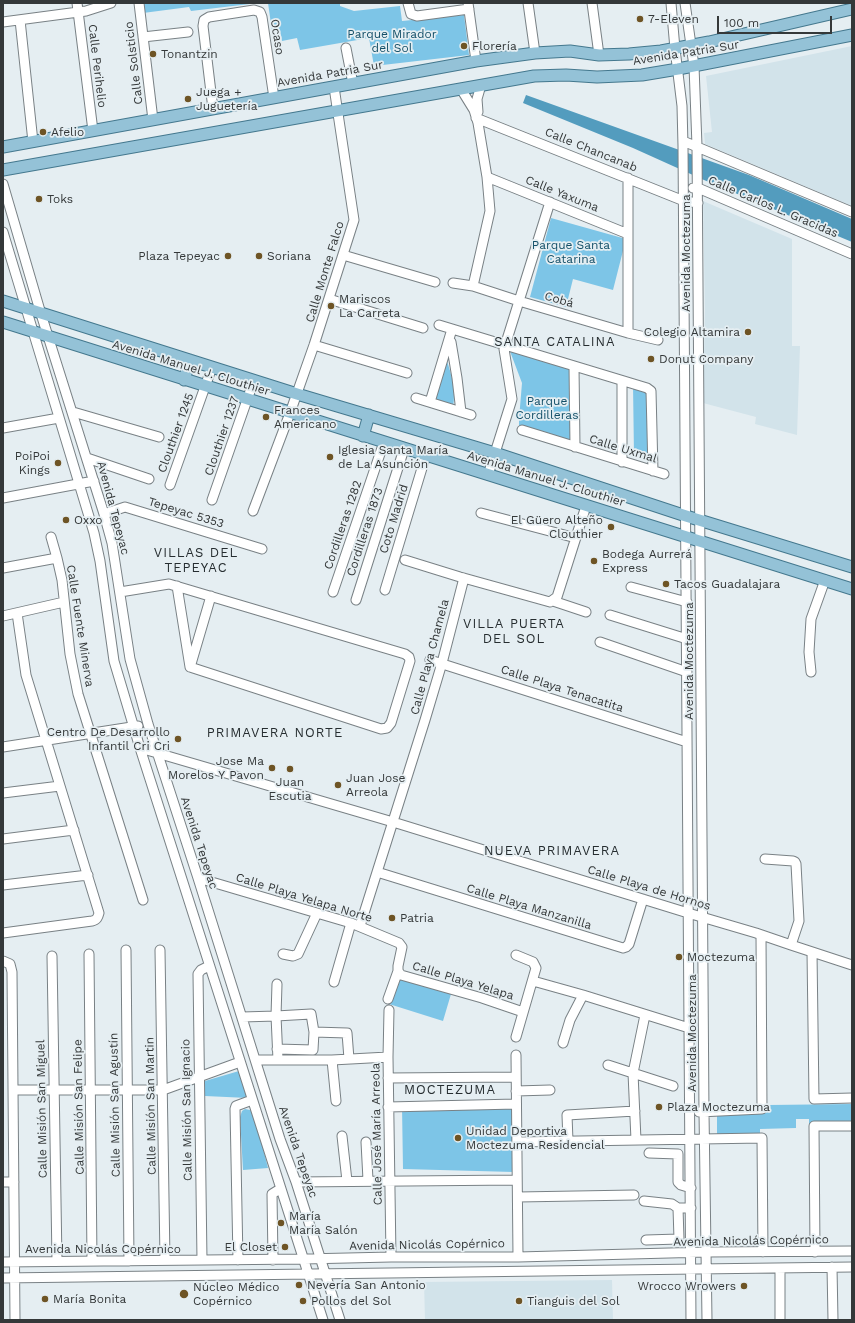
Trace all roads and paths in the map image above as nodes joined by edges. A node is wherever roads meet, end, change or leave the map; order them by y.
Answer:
1 (111, 3) edge
2 (139, 3) edge
3 (408, 3) edge
4 (528, 3) edge
5 (592, 3) edge
6 (671, 3) edge
7 (684, 3) edge
8 (468, 6) edge
9 (77, 7) edge
10 (852, 9) edge
11 (20, 20) junction
12 (3, 22) edge
13 (188, 32) dead end
14 (852, 35) edge
15 (143, 37) junction
16 (690, 46) junction
17 (346, 48) dead end
18 (675, 49) junction
19 (535, 53) junction
20 (599, 55) junction
21 (476, 61) junction
22 (694, 66) junction
23 (678, 69) junction
24 (353, 84) junction
25 (480, 85) junction
26 (334, 87) junction
27 (462, 89) junction
28 (274, 98) junction
29 (213, 109) junction
30 (338, 111) junction
31 (153, 120) junction
32 (478, 120) junction
33 (93, 132) junction
34 (33, 142) junction
35 (683, 143) junction
36 (3, 148) edge
37 (697, 150) junction
38 (3, 170) edge
39 (487, 177) junction
40 (628, 178) junction
41 (698, 183) junction
42 (3, 184) edge
43 (683, 188) junction
44 (684, 201) junction
45 (550, 202) junction
46 (698, 203) junction
47 (852, 212) edge
48 (3, 232) edge
49 (628, 234) junction
50 (343, 254) junction
51 (852, 254) edge
52 (436, 282) dead end
53 (453, 283) dead end
54 (473, 286) junction
55 (329, 299) junction
56 (3, 301) edge
57 (519, 301) junction
58 (25, 308) junction
59 (42, 314) junction
60 (3, 322) edge
61 (439, 325) dead end
62 (423, 328) dead end
63 (32, 331) junction
64 (628, 333) junction
65 (451, 334) junction
66 (49, 337) junction
67 (658, 340) dead end
68 (314, 345) junction
69 (505, 345) junction
70 (190, 360) junction
71 (574, 366) junction
72 (212, 367) junction
73 (407, 373) dead end
74 (184, 380) junction
75 (254, 380) junction
76 (622, 381) junction
77 (205, 386) junction
78 (297, 394) junction
79 (416, 398) dead end
80 (247, 399) junction
81 (430, 402) junction
82 (73, 412) junction
83 (460, 412) junction
84 (290, 413) junction
85 (369, 415) junction
86 (471, 415) dead end
87 (59, 418) junction
88 (3, 428) edge
89 (522, 430) dead end
90 (363, 436) junction
91 (159, 437) dead end
92 (384, 442) junction
93 (576, 447) junction
94 (404, 449) junction
95 (495, 453) junction
96 (426, 455) junction
97 (87, 458) junction
98 (622, 462) junction
99 (653, 471) junction
100 (664, 474) dead end
101 (488, 475) junction
102 (149, 479) dead end
103 (94, 481) junction
104 (79, 485) junction
105 (170, 485) dead end
106 (3, 498) edge
107 (212, 500) dead end
108 (586, 506) junction
109 (252, 511) dead end
110 (481, 513) dead end
111 (104, 514) junction
112 (686, 516) junction
113 (700, 520) junction
114 (51, 537) dead end
115 (686, 537) junction
116 (576, 538) junction
117 (700, 541) junction
118 (262, 549) dead end
119 (57, 558) junction
120 (405, 560) dead end
121 (852, 567) edge
122 (3, 568) edge
123 (464, 578) junction
124 (824, 580) junction
125 (177, 586) junction
126 (631, 587) dead end
127 (852, 589) edge
128 (385, 590) dead end
129 (120, 592) junction
130 (333, 592) dead end
131 (211, 596) junction
132 (356, 600) dead end
133 (553, 601) junction
134 (64, 602) junction
135 (687, 602) junction
136 (586, 612) dead end
137 (17, 613) junction
138 (610, 615) dead end
139 (3, 616) edge
140 (687, 639) junction
141 (600, 642) dead end
142 (430, 660) dead end
143 (442, 663) junction
144 (190, 667) junction
145 (687, 672) junction
146 (810, 672) dead end
147 (148, 724) junction
148 (133, 726) junction
149 (90, 733) junction
150 (45, 740) junction
151 (687, 742) junction
152 (3, 747) edge
153 (140, 748) junction
154 (156, 753) junction
155 (60, 786) junction
156 (3, 793) edge
157 (393, 822) junction
158 (74, 830) junction
159 (3, 839) edge
160 (765, 859) dead end
161 (377, 872) junction
162 (88, 875) junction
163 (198, 878) junction
164 (3, 885) edge
165 (643, 899) junction
166 (143, 900) dead end
167 (317, 913) junction
168 (688, 913) junction
169 (703, 917) junction
170 (351, 923) junction
171 (360, 926) junction
172 (3, 933) edge
173 (761, 935) junction
174 (791, 945) junction
175 (126, 950) dead end
176 (160, 950) dead end
177 (812, 952) junction
178 (89, 954) dead end
179 (283, 954) dead end
180 (516, 955) dead end
181 (52, 956) dead end
182 (6, 962) edge
183 (852, 964) edge
184 (209, 966) junction
185 (398, 971) junction
186 (533, 980) junction
187 (334, 982) dead end
188 (277, 984) dead end
189 (583, 995) junction
190 (388, 999) dead end
191 (237, 1001) junction
192 (222, 1006) junction
193 (389, 1010) dead end
194 (523, 1012) junction
195 (646, 1015) junction
196 (276, 1016) junction
197 (242, 1017) junction
198 (689, 1028) junction
199 (314, 1032) junction
200 (516, 1037) dead end
201 (563, 1043) dead end
202 (278, 1049) junction
203 (313, 1050) junction
204 (516, 1055) dead end
205 (388, 1057) junction
206 (350, 1059) junction
207 (256, 1060) junction
208 (278, 1060) junction
209 (314, 1060) junction
210 (332, 1060) junction
211 (240, 1062) junction
212 (608, 1065) dead end
213 (633, 1073) junction
214 (199, 1077) junction
215 (516, 1077) junction
216 (388, 1078) junction
217 (673, 1086) dead end
218 (13, 1090) junction
219 (54, 1090) junction
220 (91, 1090) junction
221 (127, 1090) junction
222 (163, 1090) junction
223 (550, 1090) dead end
224 (516, 1091) junction
225 (852, 1098) edge
226 (252, 1100) junction
227 (336, 1101) dead end
228 (516, 1104) junction
229 (388, 1107) junction
230 (635, 1111) junction
231 (690, 1112) junction
232 (704, 1112) junction
233 (852, 1126) edge
234 (278, 1131) junction
235 (262, 1133) junction
236 (342, 1136) dead end
237 (691, 1139) junction
238 (705, 1139) junction
239 (636, 1140) junction
240 (568, 1141) junction
241 (366, 1142) dead end
242 (517, 1142) junction
243 (649, 1153) dead end
244 (368, 1180) junction
245 (517, 1180) junction
246 (347, 1181) junction
247 (390, 1181) junction
248 (3, 1182) edge
249 (14, 1182) junction
250 (296, 1182) junction
251 (691, 1188) junction
252 (280, 1189) junction
253 (634, 1195) dead end
254 (518, 1197) junction
255 (644, 1201) dead end
256 (678, 1208) junction
257 (691, 1208) junction
258 (646, 1240) dead end
259 (852, 1251) edge
260 (707, 1252) junction
261 (763, 1252) junction
262 (815, 1252) junction
263 (691, 1254) junction
264 (390, 1257) junction
265 (518, 1257) junction
266 (304, 1259) junction
267 (321, 1259) junction
268 (166, 1260) junction
269 (202, 1260) junction
270 (238, 1260) junction
271 (273, 1260) junction
272 (57, 1261) junction
273 (92, 1261) junction
274 (129, 1261) junction
275 (3, 1262) edge
276 (15, 1262) junction
277 (832, 1267) junction
278 (852, 1267) edge
279 (707, 1268) junction
280 (780, 1268) junction
281 (691, 1269) junction
282 (309, 1274) junction
283 (326, 1274) junction
284 (3, 1278) edge
285 (15, 1278) junction
286 (15, 1320) edge
287 (323, 1320) edge
288 (340, 1320) edge
289 (691, 1320) edge
290 (707, 1320) edge
291 (780, 1320) edge
292 (833, 1320) edge

1 - 9 street
2 - 15 street, Calle Solsticio
3 - 8 street
4 - 19 street
5 - 20 street
6 - 18 street, Avenida Moctezuma
7 - 16 street, Avenida Moctezuma
8 - 21 street
9 - 11 street
9 - 33 street, Calle Perihelio
10 - 16 main road, Avenida Patria Sur
11 - 12 street
11 - 34 street
13 - 15 street
14 - 22 main road, Avenida Patria Sur
15 - 31 street, Calle Solsticio
16 - 18 main road, Avenida Patria Sur
16 - 22 street, Avenida Moctezuma
17 - 24 street
18 - 20 main road, Avenida Patria Sur
18 - 23 street, Avenida Moctezuma
19 - 20 main road, Avenida Patria Sur
19 - 21 main road, Avenida Patria Sur
21 - 24 main road, Avenida Patria Sur
22 - 23 main road, Avenida Patria Sur
22 - 37 street, Avenida Moctezuma
23 - 25 main road, Avenida Patria Sur
23 - 35 street, Avenida Moctezuma
24 - 26 main road, Avenida Patria Sur
25 - 27 main road, Avenida Patria Sur
25 - 32 street
26 - 28 main road, Avenida Patria Sur
26 - 30 street, Calle Monte Falco
27 - 30 main road, Avenida Patria Sur
27 - 32 street
28 - 29 main road, Avenida Patria Sur
28 - 29 street, Ocaso
29 - 31 main road, Avenida Patria Sur
30 - 38 main road, Avenida Patria Sur
30 - 50 street, Calle Monte Falco
31 - 33 main road, Avenida Patria Sur
32 - 39 street
32 - 40 street, Calle Chancanab
33 - 34 main road, Avenida Patria Sur
34 - 36 main road, Avenida Patria Sur
35 - 37 street
35 - 43 street, Avenida Moctezuma
37 - 41 street, Avenida Moctezuma
37 - 47 street
39 - 45 street, Calle Yaxuma
39 - 54 street
40 - 44 street, Calle Chancanab
40 - 49 street
41 - 43 street, Calle Carlos L. Gracidas
41 - 46 street, Avenida Moctezuma
41 - 51 street, Calle Carlos L. Gracidas
42 - 59 street, Avenida Tepeyac
43 - 44 street, Avenida Moctezuma
44 - 46 street, Calle Chancanab
44 - 112 street, Avenida Moctezuma
45 - 49 street, Calle Yaxuma
45 - 57 street
46 - 113 street, Avenida Moctezuma
48 - 58 street, Avenida Tepeyac
49 - 64 street
50 - 52 street
50 - 55 street, Calle Monte Falco
53 - 54 street, Cobá
54 - 57 street, Cobá
55 - 62 street
55 - 68 street, Calle Monte Falco
56 - 58 main road, Avenida Manuel J. Clouthier
57 - 64 street, Cobá
57 - 69 street
58 - 59 main road, Avenida Manuel J. Clouthier
58 - 63 street, Avenida Tepeyac
59 - 66 street, Avenida Tepeyac
59 - 70 main road, Avenida Manuel J. Clouthier
60 - 63 main road, Avenida Manuel J. Clouthier
61 - 65 street
63 - 66 main road, Avenida Manuel J. Clouthier
63 - 87 street, Avenida Tepeyac
64 - 67 street, Cobá
65 - 69 street
65 - 81 street
65 - 83 street
66 - 74 main road, Avenida Manuel J. Clouthier
66 - 82 street, Avenida Tepeyac
68 - 73 street
68 - 78 street, Calle Monte Falco
69 - 71 street
69 - 95 street
70 - 72 main road, Avenida Manuel J. Clouthier
70 - 74 main road
71 - 76 street
71 - 93 street
72 - 75 main road, Avenida Manuel J. Clouthier
72 - 77 street, Clouthier 1245
74 - 77 main road, Avenida Manuel J. Clouthier
75 - 78 main road, Avenida Manuel J. Clouthier
75 - 80 street, Clouthier 1237
76 - 98 street
76 - 99 street
77 - 80 main road, Avenida Manuel J. Clouthier
77 - 105 street, Clouthier 1245
78 - 84 street, Calle Monte Falco
78 - 85 main road, Avenida Manuel J. Clouthier
79 - 81 street
80 - 84 main road, Avenida Manuel J. Clouthier
80 - 107 street, Clouthier 1237
81 - 83 street
82 - 91 street
82 - 97 street, Avenida Tepeyac
83 - 86 street
84 - 90 main road, Avenida Manuel J. Clouthier
84 - 109 street, Calle Monte Falco
85 - 90 main road
85 - 95 main road, Avenida Manuel J. Clouthier
87 - 88 street
87 - 104 street, Avenida Tepeyac
89 - 93 street, Calle Uxmal
90 - 92 main road, Avenida Manuel J. Clouthier
92 - 94 main road, Avenida Manuel J. Clouthier
92 - 130 street, Cordilleras 1282
93 - 98 street, Calle Uxmal
94 - 96 main road, Avenida Manuel J. Clouthier
94 - 132 street, Cordilleras 1873
95 - 101 street
95 - 112 main road, Avenida Manuel J. Clouthier
96 - 101 main road, Avenida Manuel J. Clouthier
96 - 128 street, Coto Madrid
97 - 102 street
97 - 103 street, Avenida Tepeyac
98 - 99 street, Calle Uxmal
99 - 100 street, Calle Uxmal
101 - 108 main road, Avenida Manuel J. Clouthier
103 - 104 street
103 - 111 street, Avenida Tepeyac
104 - 106 street
104 - 148 street, Avenida Tepeyac
108 - 115 main road, Avenida Manuel J. Clouthier
108 - 116 street
110 - 116 street
111 - 118 street, Tepeyac 5353
111 - 129 street, Avenida Tepeyac
112 - 113 main road, Avenida Manuel J. Clouthier
112 - 115 street, Avenida Moctezuma
113 - 117 street, Avenida Moctezuma
113 - 121 main road, Avenida Manuel J. Clouthier
114 - 119 street, Calle Fuente Minerva
115 - 117 main road, Avenida Manuel J. Clouthier
115 - 135 street, Avenida Moctezuma
116 - 133 street
117 - 124 main road, Avenida Manuel J. Clouthier
117 - 169 street, Avenida Moctezuma
119 - 122 street
119 - 134 street, Calle Fuente Minerva
120 - 123 street
123 - 133 street
123 - 143 street, Calle Playa Chamela
124 - 127 main road, Avenida Manuel J. Clouthier
124 - 146 street
125 - 129 street
125 - 131 street
125 - 144 street
126 - 135 street
129 - 147 street, Avenida Tepeyac
131 - 144 street
131 - 144 street
133 - 136 street
134 - 137 street
134 - 149 street, Calle Fuente Minerva
135 - 140 street, Avenida Moctezuma
137 - 139 street
137 - 150 street
138 - 140 street
140 - 145 street, Avenida Moctezuma
141 - 145 street
142 - 143 street, Calle Playa Tenacatita
143 - 151 street, Calle Playa Tenacatita
143 - 157 street, Calle Playa Chamela
145 - 151 street, Avenida Moctezuma
147 - 148 street
147 - 154 street, Avenida Tepeyac
148 - 149 street
148 - 153 street, Avenida Tepeyac
149 - 150 street
149 - 166 street, Calle Fuente Minerva
150 - 152 street
150 - 155 street
151 - 168 street, Avenida Moctezuma
153 - 154 street, Calle Playa de Hornos
153 - 184 street, Avenida Tepeyac
154 - 157 street, Calle Playa de Hornos
154 - 163 street, Avenida Tepeyac
155 - 156 street
155 - 158 street
157 - 161 street, Calle Playa Chamela
157 - 165 street, Calle Playa de Hornos
158 - 159 street
158 - 162 street
160 - 174 street
161 - 165 street, Calle Playa Manzanilla
161 - 171 street, Calle Playa Chamela
162 - 164 street
162 - 172 street
163 - 167 street, Calle Playa Yelapa Norte
163 - 191 street, Avenida Tepeyac
165 - 168 street, Calle Playa de Hornos
167 - 170 street, Calle Playa Yelapa Norte
167 - 179 street
168 - 169 street, Calle Playa de Hornos
168 - 198 street, Avenida Moctezuma
169 - 173 street, Calle Playa de Hornos
169 - 232 street, Avenida Moctezuma
170 - 171 street, Calle Playa Yelapa Norte
170 - 187 street
171 - 185 street, Calle Playa Yelapa Norte
173 - 174 street, Calle Playa de Hornos
173 - 232 street
174 - 177 street, Calle Playa de Hornos
175 - 221 street, Calle Misión San Agustín
176 - 222 street, Calle Misión San Martin
177 - 183 street, Calle Playa de Hornos
177 - 225 street
178 - 220 street, Calle Misión San Felipe
180 - 186 street
181 - 219 street, Calle Misión San Miguel
182 - 218 street
184 - 192 street, Avenida Tepeyac
184 - 214 street, Calle Misión San Ignacio
185 - 190 street
185 - 194 street, Calle Playa Yelapa
186 - 189 street
186 - 194 street
188 - 196 street
189 - 195 street
189 - 201 street
191 - 192 street
191 - 197 street, Avenida Tepeyac
192 - 211 street, Avenida Tepeyac
193 - 205 street, Calle José María Arreola
194 - 200 street
195 - 198 street
195 - 213 street
196 - 197 street
196 - 199 street
196 - 202 street
197 - 207 street, Avenida Tepeyac
198 - 231 street, Avenida Moctezuma
199 - 203 street
199 - 206 street
202 - 203 street
202 - 208 street
203 - 209 street
204 - 215 street
205 - 206 street
205 - 216 street, Calle José María Arreola
206 - 210 street
207 - 208 street
207 - 234 street, Avenida Tepeyac
208 - 209 street
209 - 210 street
210 - 227 street
211 - 214 street
211 - 226 street, Avenida Tepeyac
212 - 213 street
213 - 217 street
213 - 230 street
214 - 222 street
214 - 269 street, Calle Misión San Ignacio
215 - 216 street
215 - 224 street
216 - 229 street, Calle José María Arreola
218 - 219 street
218 - 249 street
219 - 220 street
219 - 272 street, Calle Misión San Miguel
220 - 221 street
220 - 273 street, Calle Misión San Felipe
221 - 222 street
221 - 274 street, Calle Misión San Agustín
222 - 268 street, Calle Misión San Martin
223 - 224 street
224 - 228 street
226 - 235 street, Avenida Tepeyac
226 - 270 street
228 - 229 street
228 - 242 street
229 - 247 street, Calle José María Arreola
230 - 239 street
230 - 240 street
231 - 232 street
231 - 237 street, Avenida Moctezuma
232 - 238 street, Avenida Moctezuma
233 - 262 street
234 - 235 street
234 - 250 street, Avenida Tepeyac
235 - 252 street, Avenida Tepeyac
236 - 246 street
237 - 238 street
237 - 239 street
237 - 251 street, Avenida Moctezuma
238 - 260 street, Avenida Moctezuma
238 - 261 street
239 - 240 street
240 - 242 street
241 - 244 street
242 - 245 street
243 - 251 street
244 - 246 street
244 - 247 street
245 - 247 street
245 - 254 street
246 - 250 street
247 - 264 street, Calle José María Arreola
248 - 249 street
249 - 276 street
250 - 267 street, Avenida Tepeyac
251 - 257 street, Avenida Moctezuma
252 - 266 street, Avenida Tepeyac
252 - 271 street
253 - 254 street
254 - 265 street
255 - 256 street
256 - 257 street
256 - 258 street
257 - 263 street, Avenida Moctezuma
259 - 262 street, Avenida Nicolás Copérnico
260 - 261 street, Avenida Nicolás Copérnico
260 - 263 street, Avenida Nicolás Copérnico
260 - 279 street, Avenida Moctezuma
261 - 262 street, Avenida Nicolás Copérnico
263 - 265 street, Avenida Nicolás Copérnico
263 - 281 street, Avenida Moctezuma
264 - 265 street, Avenida Nicolás Copérnico
264 - 267 street, Avenida Nicolás Copérnico
266 - 267 street, Avenida Nicolás Copérnico
266 - 271 street, Avenida Nicolás Copérnico
266 - 282 street, Avenida Tepeyac
267 - 283 street, Avenida Tepeyac
268 - 269 street, Avenida Nicolás Copérnico
268 - 274 street, Avenida Nicolás Copérnico
269 - 270 street, Avenida Nicolás Copérnico
270 - 271 street, Avenida Nicolás Copérnico
272 - 273 street, Avenida Nicolás Copérnico
272 - 276 street, Avenida Nicolás Copérnico
273 - 274 street, Avenida Nicolás Copérnico
275 - 276 street, Avenida Nicolás Copérnico
276 - 285 street
277 - 278 street
277 - 280 street
277 - 292 street
279 - 280 street
279 - 281 street
279 - 290 street, Avenida Moctezuma
280 - 291 street
281 - 283 street
281 - 289 street, Avenida Moctezuma
282 - 283 street
282 - 285 street
282 - 287 street, Avenida Tepeyac
283 - 288 street, Avenida Tepeyac
284 - 285 street
285 - 286 street

